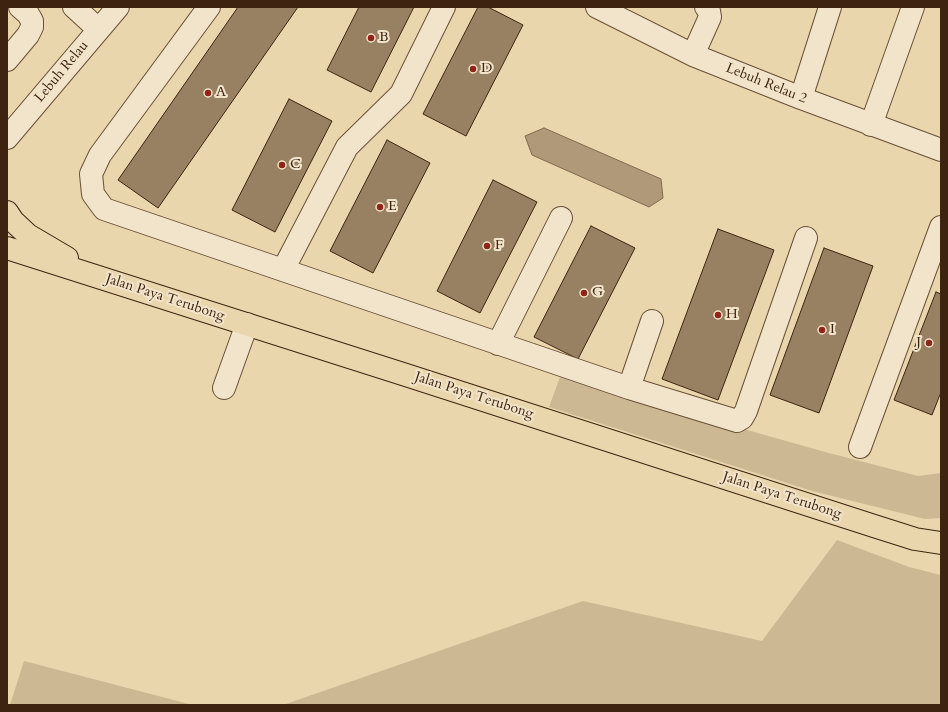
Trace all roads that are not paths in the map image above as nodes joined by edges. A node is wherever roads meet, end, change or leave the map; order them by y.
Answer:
1 (20, 7) edge
2 (74, 7) edge
3 (118, 7) edge
4 (209, 7) edge
5 (444, 7) edge
6 (597, 7) edge
7 (830, 7) edge
8 (913, 7) edge
9 (710, 8) edge
10 (98, 29) junction
11 (693, 55) junction
12 (7, 60) edge
13 (801, 98) junction
14 (871, 125) junction
15 (7, 138) edge
16 (941, 150) edge
17 (7, 212) edge
18 (561, 218) dead end
19 (941, 227) edge
20 (806, 238) dead end
21 (7, 248) edge
22 (283, 270) junction
23 (933, 274) edge
24 (98, 277) junction
25 (652, 321) dead end
26 (247, 324) junction
27 (498, 344) junction
28 (224, 388) dead end
29 (629, 388) junction
30 (860, 447) dead end
31 (941, 543) edge

1 - 12 street
2 - 10 street
3 - 10 street, Lebuh Relau
4 - 22 street
5 - 22 street
6 - 11 street, Lebuh Relau 2
7 - 13 street
8 - 14 street
9 - 11 street
10 - 15 street, Lebuh Relau
11 - 13 street, Lebuh Relau 2
13 - 14 street, Lebuh Relau 2
14 - 16 street, Lebuh Relau 2
17 - 24 main road
18 - 27 street
19 - 23 street
20 - 29 street
21 - 24 main road, Jalan Paya Terubong
22 - 27 street
23 - 30 street
24 - 26 main road, Jalan Paya Terubong
25 - 29 street
26 - 28 street
26 - 31 main road, Jalan Paya Terubong
27 - 29 street

